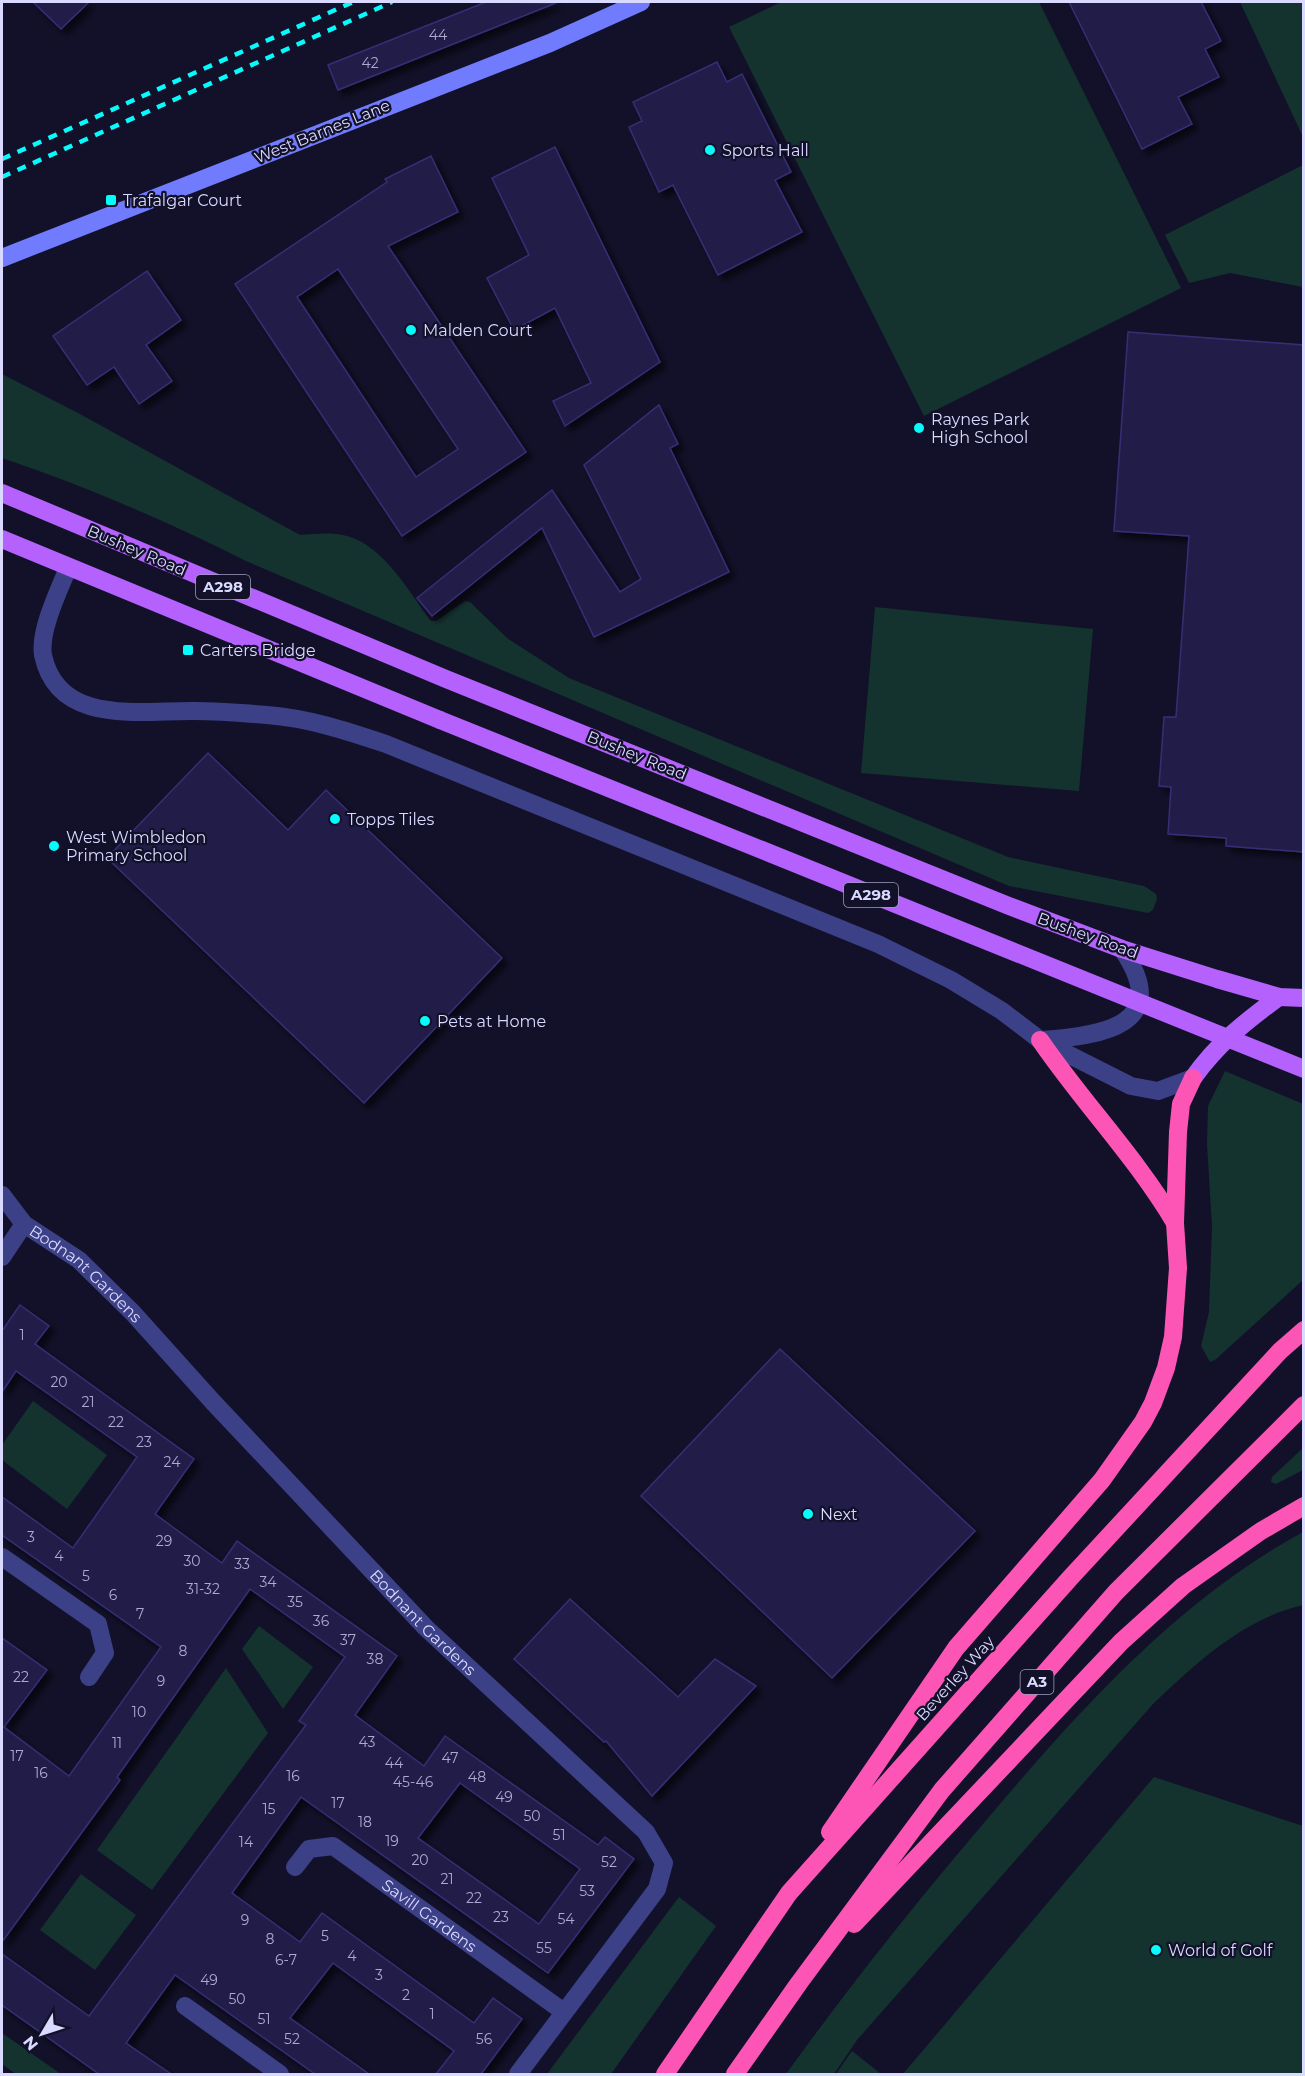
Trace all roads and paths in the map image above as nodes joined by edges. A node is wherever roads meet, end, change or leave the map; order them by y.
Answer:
1 (641, 2) edge
2 (2, 258) edge
3 (2, 493) edge
4 (2, 539) edge
5 (68, 568) junction
6 (1122, 949) junction
7 (1279, 997) junction
8 (1304, 998) edge
9 (1040, 1040) junction
10 (1304, 1069) edge
11 (1193, 1078) junction
12 (2, 1195) edge
13 (1175, 1223) junction
14 (24, 1224) junction
15 (2, 1257) edge
16 (1304, 1330) edge
17 (1304, 1405) edge
18 (1304, 1506) edge
19 (2, 1557) edge
20 (89, 1677) dead end
21 (295, 1867) dead end
22 (789, 1893) junction
23 (799, 1983) junction
24 (185, 2006) dead end
25 (564, 2012) junction
26 (280, 2074) edge
27 (518, 2074) edge
28 (665, 2074) edge
29 (735, 2074) edge

1 - 2 main road, West Barnes Lane
3 - 6 main road, Bushey Road / A298
4 - 5 main road, A298
5 - 9 street
5 - 10 main road, A298, bridge
6 - 7 main road, Bushey Road / A298
6 - 9 street
7 - 8 main road, A298
7 - 11 main road
9 - 11 street
9 - 13 highway
11 - 13 highway
12 - 14 street, Bodnant Gardens
13 - 22 highway
14 - 15 street
14 - 25 street, Bodnant Gardens
16 - 22 highway, Beverley Way / A3
17 - 23 highway, A3
18 - 23 highway
19 - 20 street
21 - 25 street, Savill Gardens
22 - 28 highway, Beverley Way / A3
23 - 29 highway, A3
24 - 26 street
25 - 27 street, Bodnant Gardens

